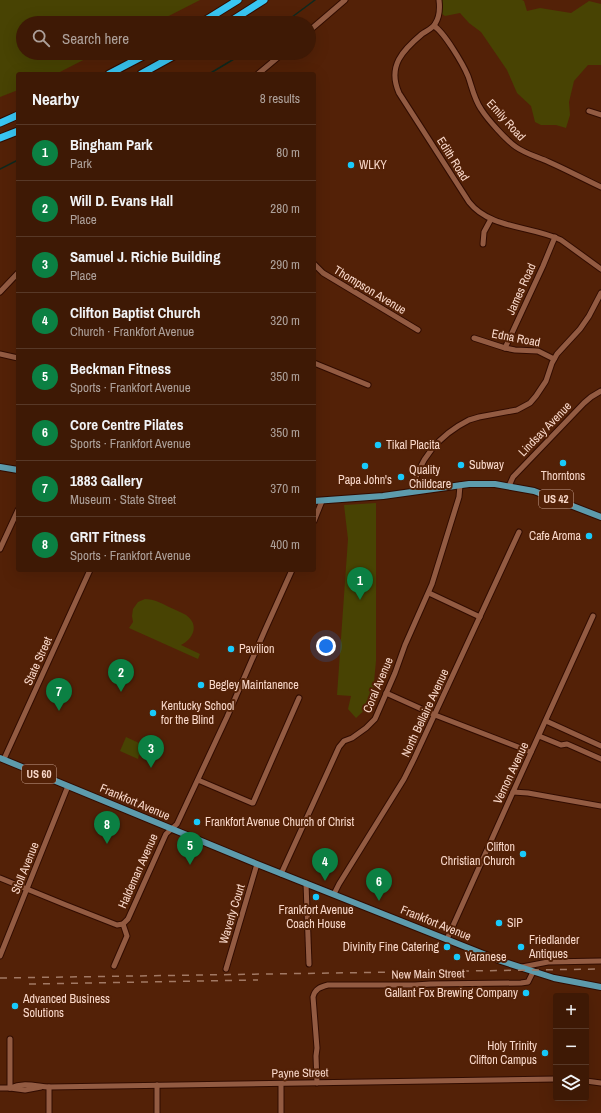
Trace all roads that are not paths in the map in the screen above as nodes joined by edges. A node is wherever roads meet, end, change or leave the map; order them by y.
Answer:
1 (238, 0) edge
2 (264, 0) edge
3 (345, 0) edge
4 (440, 0) edge
5 (212, 16) edge
6 (239, 16) edge
7 (316, 25) edge
8 (434, 26) junction
9 (136, 60) edge
10 (166, 60) edge
11 (275, 60) edge
12 (113, 72) edge
13 (145, 72) edge
14 (260, 72) edge
15 (589, 111) dead end
16 (601, 115) edge
17 (16, 116) edge
18 (0, 123) edge
19 (16, 132) edge
20 (0, 138) edge
21 (601, 187) edge
22 (491, 219) junction
23 (555, 237) junction
24 (484, 244) dead end
25 (601, 269) edge
26 (316, 271) edge
27 (16, 274) edge
28 (0, 292) edge
29 (601, 293) edge
30 (418, 330) dead end
31 (474, 338) dead end
32 (505, 348) junction
33 (0, 354) edge
34 (16, 358) edge
35 (554, 360) junction
36 (316, 364) edge
37 (368, 385) dead end
38 (601, 391) edge
39 (0, 467) edge
40 (16, 470) edge
41 (460, 485) junction
42 (509, 486) junction
43 (412, 492) junction
44 (316, 501) edge
45 (322, 501) junction
46 (16, 514) edge
47 (316, 516) edge
48 (601, 517) edge
49 (519, 532) dead end
50 (0, 549) edge
51 (89, 572) edge
52 (291, 572) edge
53 (429, 593) junction
54 (593, 616) dead end
55 (480, 617) junction
56 (386, 693) junction
57 (300, 698) dead end
58 (435, 715) junction
59 (546, 721) junction
60 (539, 736) junction
61 (601, 746) edge
62 (531, 752) junction
63 (2, 758) edge
64 (601, 759) edge
65 (198, 780) junction
66 (68, 786) junction
67 (513, 792) junction
68 (601, 806) edge
69 (171, 829) junction
70 (258, 864) junction
71 (281, 874) junction
72 (0, 878) edge
73 (306, 883) junction
74 (27, 889) junction
75 (334, 894) junction
76 (123, 924) junction
77 (447, 939) junction
78 (0, 956) edge
79 (601, 961) edge
80 (309, 964) dead end
81 (114, 966) dead end
82 (521, 968) junction
83 (226, 969) dead end
84 (533, 972) junction
85 (601, 987) edge
86 (10, 1039) dead end
87 (553, 1079) edge
88 (589, 1081) edge
89 (317, 1083) junction
90 (601, 1083) edge
91 (281, 1084) junction
92 (157, 1085) junction
93 (46, 1087) junction
94 (0, 1088) edge
95 (10, 1088) junction
96 (49, 1113) edge
97 (157, 1113) edge
98 (281, 1113) edge

1 - 5 highway
2 - 6 highway
3 - 7 street
4 - 8 street
8 - 21 street, Emily Road
8 - 22 street, Edith Road
9 - 12 highway
10 - 13 highway
11 - 14 street
15 - 16 street
17 - 18 highway
19 - 20 highway
22 - 23 street, Edith Road
22 - 24 street
23 - 25 street, Edith Road
23 - 32 street, James Road
26 - 30 street, Thompson Avenue
27 - 28 street
29 - 35 street
31 - 32 street, Edna Road
32 - 35 street, Edna Road
33 - 34 street
35 - 43 street
36 - 37 street
38 - 42 street, Lindsay Avenue
39 - 40 main road
41 - 42 main road, US 42
41 - 43 main road, US 42
41 - 53 street, Coral Avenue
42 - 48 main road, US 42
43 - 45 main road, US 42
44 - 45 main road, US 42
45 - 47 street
46 - 50 street
49 - 55 street, North Bellaire Avenue
51 - 63 street, State Street
52 - 65 street, Haldeman Avenue
53 - 55 street
53 - 56 street, Coral Avenue
54 - 59 street, Vernon Avenue
55 - 58 street, North Bellaire Avenue
56 - 58 street
56 - 71 street, Coral Avenue
57 - 65 street
58 - 62 street
58 - 75 street, North Bellaire Avenue
59 - 60 street, Vernon Avenue
59 - 61 street
60 - 62 street, Vernon Avenue
60 - 64 street
62 - 67 street, Vernon Avenue
63 - 66 main road, Frankfort Avenue / US 60
65 - 69 street, Haldeman Avenue
66 - 69 main road, Frankfort Avenue / US 60
66 - 74 street, Stoll Avenue
67 - 68 street
67 - 77 street, Vernon Avenue
69 - 70 main road, Frankfort Avenue / US 60
69 - 76 street, Haldeman Avenue
70 - 71 main road, Frankfort Avenue / US 60
70 - 83 street, Waverly Court
71 - 73 main road, Frankfort Avenue / US 60
72 - 74 street
73 - 75 main road, Frankfort Avenue / US 60
73 - 80 street
74 - 76 street
74 - 78 street, Stoll Avenue
75 - 77 main road, Frankfort Avenue / US 60
76 - 81 street, Haldeman Avenue
77 - 82 main road, Frankfort Avenue / US 60
79 - 82 street
82 - 84 main road, Frankfort Avenue / US 60
84 - 85 main road, Frankfort Avenue / US 60
84 - 89 street, New Main Street
86 - 95 street
87 - 89 street, Payne Street
88 - 90 street
89 - 91 street, Payne Street
91 - 92 street, Payne Street
91 - 98 street
92 - 93 street, Payne Street
92 - 97 street
93 - 95 street, Payne Street
93 - 96 street
94 - 95 street, Payne Street

